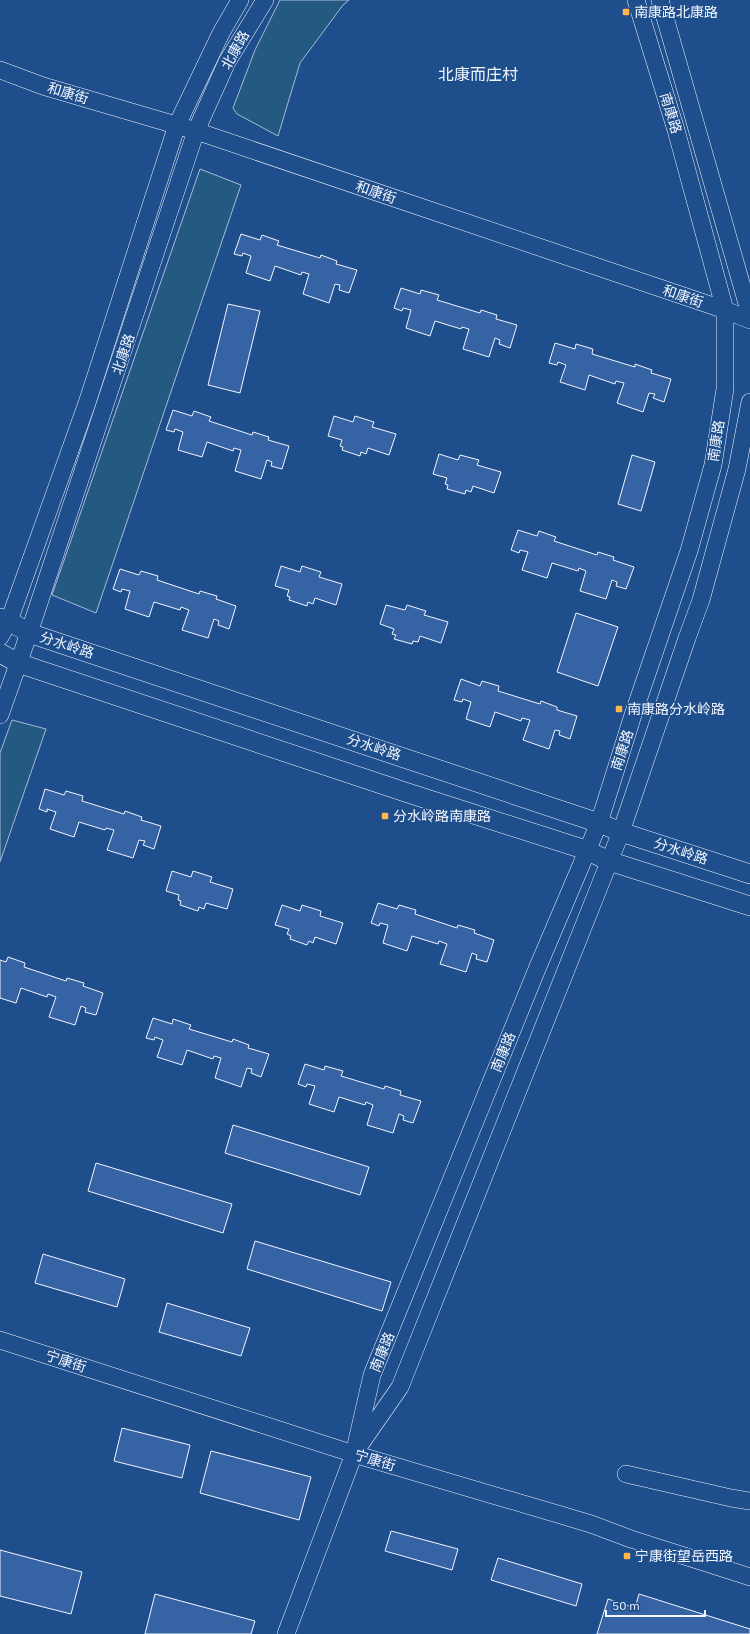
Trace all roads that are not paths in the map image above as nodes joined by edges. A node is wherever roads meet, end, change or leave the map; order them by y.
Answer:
1 (240, 0) edge
2 (265, 0) edge
3 (636, 0) edge
4 (660, 0) edge
5 (0, 70) edge
6 (177, 125) junction
7 (196, 131) junction
8 (725, 310) junction
9 (750, 314) edge
10 (750, 320) edge
11 (750, 402) edge
12 (3, 625) edge
13 (29, 633) junction
14 (0, 653) edge
15 (18, 663) junction
16 (0, 716) edge
17 (599, 822) junction
18 (621, 832) junction
19 (586, 850) junction
20 (609, 861) junction
21 (750, 874) edge
22 (750, 906) edge
23 (0, 1340) edge
24 (354, 1454) junction
25 (626, 1474) dead end
26 (750, 1502) edge
27 (750, 1577) edge
28 (286, 1634) edge

1 - 6 street, 北康路
2 - 7 street, 北康路
3 - 8 street, 南康路
4 - 9 street, 南康路
5 - 6 street, 和康街
6 - 7 street, 和康街
6 - 12 street, 北康路
7 - 8 street, 和康街
7 - 13 street, 北康路
8 - 10 street, 和康街
8 - 17 street, 南康路
11 - 18 street, 南康路
12 - 13 main road, 分水岭路
13 - 15 street, 北康路
13 - 17 main road, 分水岭路
14 - 15 main road
15 - 16 street, 北康路
15 - 19 main road
17 - 18 main road, 分水岭路
17 - 19 street, 南康路
18 - 20 street, 南康路
18 - 21 main road, 分水岭路
19 - 20 main road
19 - 24 street, 南康路
20 - 22 main road
20 - 24 street, 南康路
23 - 24 street, 宁康街
24 - 27 street, 宁康街
24 - 28 street, 南康路
25 - 26 street

